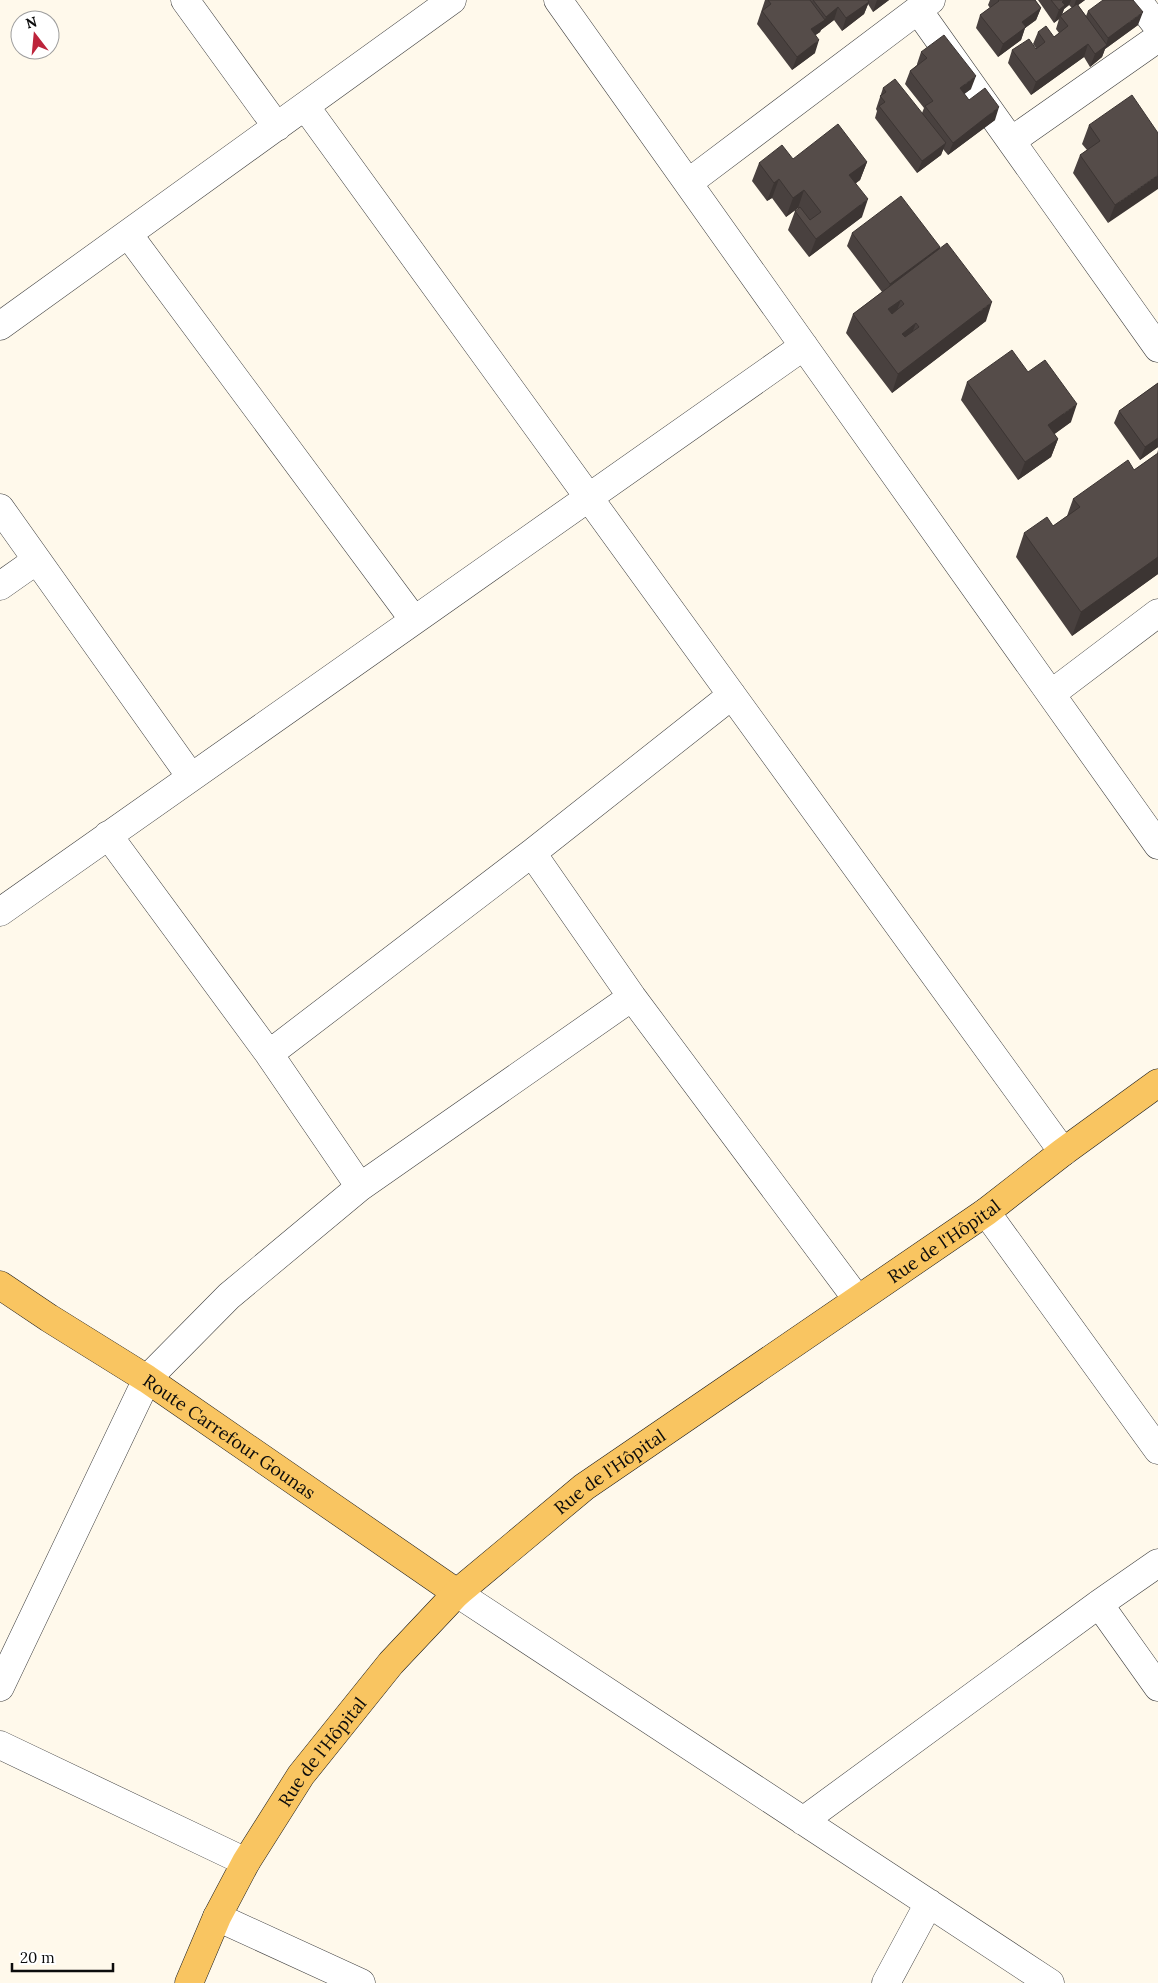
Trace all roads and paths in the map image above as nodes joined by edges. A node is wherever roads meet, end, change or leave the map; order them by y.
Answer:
1 (185, 0) edge
2 (452, 0) edge
3 (558, 0) edge
4 (1137, 0) edge
5 (925, 5) edge
6 (1158, 27) edge
7 (1158, 38) edge
8 (305, 106) junction
9 (277, 127) junction
10 (1011, 141) junction
11 (688, 183) junction
12 (128, 234) junction
13 (0, 326) edge
14 (1155, 339) edge
15 (804, 346) junction
16 (589, 497) junction
17 (0, 508) edge
18 (37, 560) junction
19 (0, 586) edge
20 (1158, 614) edge
21 (414, 620) junction
22 (732, 694) junction
23 (1051, 694) junction
24 (191, 777) junction
25 (108, 836) junction
26 (1158, 845) edge
27 (532, 854) junction
28 (0, 912) edge
29 (632, 997) junction
30 (269, 1054) junction
31 (1158, 1083) edge
32 (1063, 1152) junction
33 (360, 1187) junction
34 (986, 1212) junction
35 (0, 1285) edge
36 (857, 1299) junction
37 (147, 1379) junction
38 (1158, 1450) edge
39 (1158, 1563) edge
40 (457, 1592) junction
41 (1100, 1604) junction
42 (0, 1687) edge
43 (1158, 1687) edge
44 (0, 1745) edge
45 (803, 1821) junction
46 (246, 1862) junction
47 (929, 1903) junction
48 (217, 1917) junction
49 (189, 1983) edge
50 (360, 1983) edge
51 (886, 1983) edge
52 (1050, 1983) edge

1 - 9 street
2 - 8 street
3 - 11 street
4 - 6 street
5 - 10 street
5 - 11 street
7 - 10 street
8 - 9 street
8 - 16 street
9 - 12 street
10 - 14 street
11 - 15 street
12 - 13 street
12 - 21 street
15 - 16 street
15 - 23 street
16 - 21 street
16 - 22 street
17 - 18 street
18 - 19 street
18 - 24 street
20 - 23 street
21 - 24 street
22 - 27 street
22 - 32 street
23 - 26 street
24 - 25 street
25 - 28 street
25 - 30 street
27 - 29 street
27 - 30 street
29 - 33 street
29 - 36 street
30 - 33 street
31 - 32 main road, Rue de l'Hôpital
32 - 34 main road, Rue de l'Hôpital
33 - 37 street
34 - 36 main road, Rue de l'Hôpital
34 - 38 street
35 - 37 main road, Route Carrefour Gounas
36 - 40 main road, Rue de l'Hôpital
37 - 40 main road, Route Carrefour Gounas
37 - 42 street
39 - 41 street
40 - 45 street
40 - 46 main road, Rue de l'Hôpital
41 - 43 street
41 - 45 street
44 - 46 street
45 - 47 street
46 - 48 main road, Rue de l'Hôpital
47 - 51 street
47 - 52 street
48 - 49 main road, Rue de l'Hôpital
48 - 50 street

